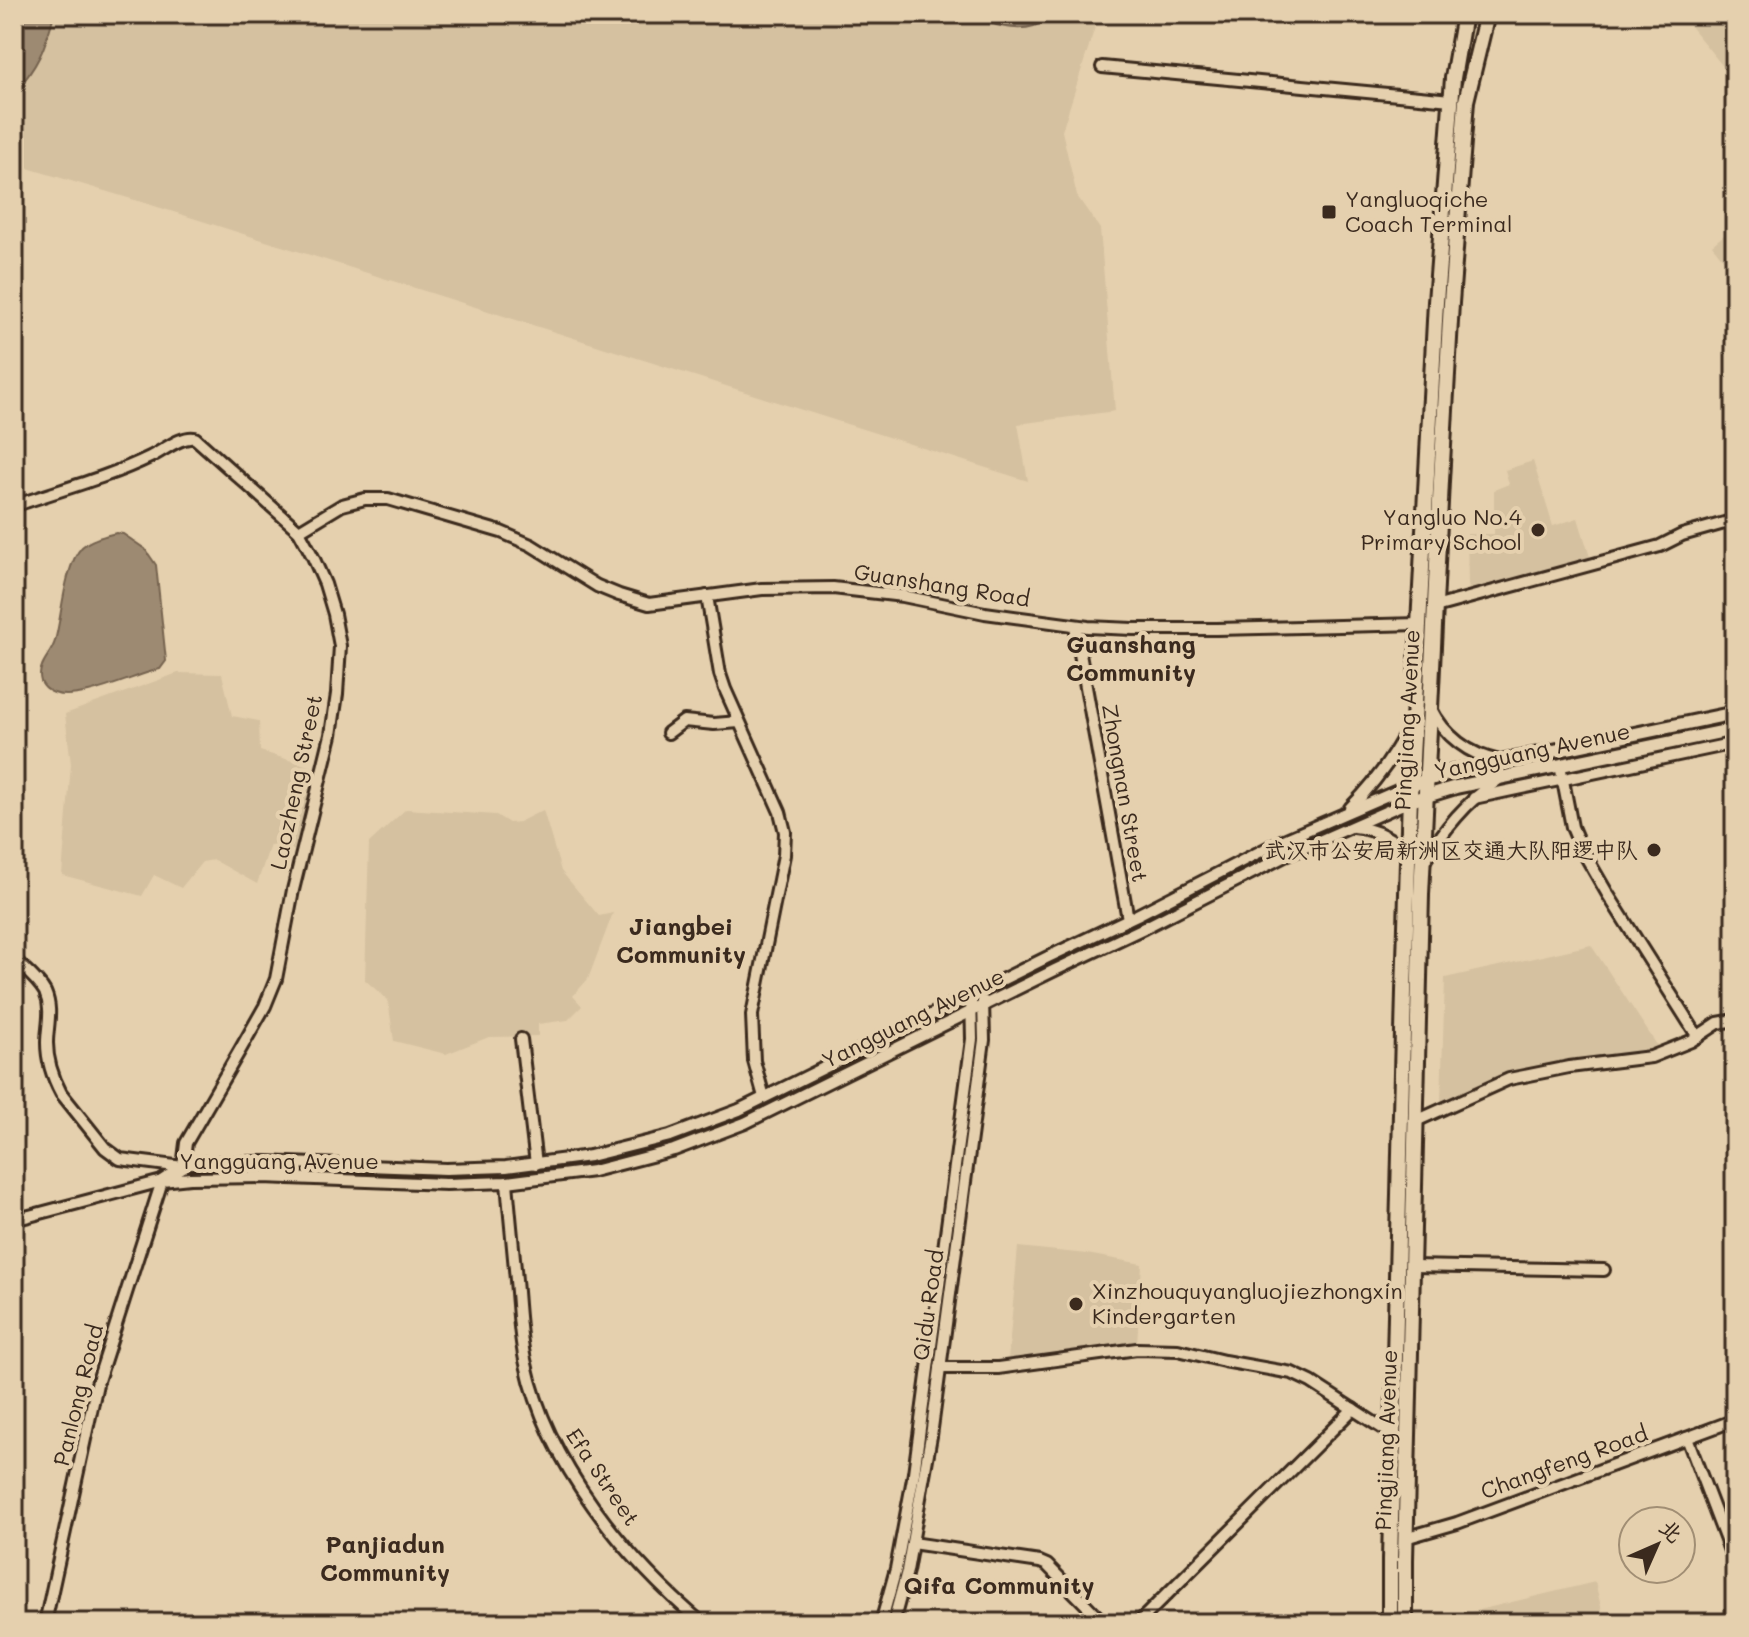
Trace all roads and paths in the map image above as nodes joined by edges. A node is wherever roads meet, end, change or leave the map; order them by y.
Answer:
1 (1464, 14) edge
2 (1487, 14) edge
3 (1102, 67) dead end
4 (1451, 100) junction
5 (14, 506) edge
6 (1735, 520) edge
7 (299, 531) junction
8 (707, 596) junction
9 (1435, 607) junction
10 (1419, 624) junction
11 (1075, 626) junction
12 (1430, 705) junction
13 (1735, 713) edge
14 (1414, 715) junction
15 (739, 722) junction
16 (1735, 729) edge
17 (668, 733) dead end
18 (1735, 743) edge
19 (1506, 761) junction
20 (1560, 765) junction
21 (1501, 778) junction
22 (1426, 779) junction
23 (1562, 779) junction
24 (1411, 785) junction
25 (1425, 795) junction
26 (1474, 798) junction
27 (1410, 801) junction
28 (1345, 813) junction
29 (1352, 826) junction
30 (1408, 854) junction
31 (1423, 863) junction
32 (1128, 919) junction
33 (14, 959) edge
34 (983, 989) junction
35 (971, 995) junction
36 (983, 1006) junction
37 (972, 1011) junction
38 (1735, 1020) edge
39 (1698, 1037) junction
40 (521, 1039) dead end
41 (764, 1097) junction
42 (1416, 1121) junction
43 (536, 1164) junction
44 (183, 1167) junction
45 (162, 1181) junction
46 (507, 1182) junction
47 (14, 1220) edge
48 (1413, 1266) junction
49 (1604, 1270) dead end
50 (940, 1368) junction
51 (1353, 1409) junction
52 (1735, 1420) edge
53 (1393, 1435) junction
54 (1687, 1438) junction
55 (1405, 1538) junction
56 (912, 1543) junction
57 (1735, 1564) edge
58 (45, 1623) edge
59 (702, 1623) edge
60 (881, 1623) edge
61 (893, 1623) edge
62 (1104, 1623) edge
63 (1138, 1623) edge
64 (1390, 1623) edge
65 (1405, 1623) edge

1 - 4 highway, Pingjiang Avenue
2 - 9 highway, Pingjiang Avenue
3 - 4 street
4 - 10 highway, Pingjiang Avenue
5 - 7 street, Laozheng Street
6 - 9 street
7 - 8 street, Guanshang Road
7 - 44 street, Laozheng Street
8 - 11 street, Guanshang Road
8 - 15 street
9 - 12 highway, Pingjiang Avenue
10 - 11 street, Guanshang Road
10 - 14 highway, Pingjiang Avenue
11 - 32 street, Zhongnan Street
12 - 19 street
12 - 22 highway, Pingjiang Avenue
13 - 19 main road, Yangguang Avenue
14 - 24 highway, Pingjiang Avenue
14 - 28 street
15 - 17 street
15 - 41 street
16 - 20 main road, Yangguang Avenue
18 - 23 street
19 - 22 main road, Yangguang Avenue
20 - 21 main road, Yangguang Avenue
20 - 23 street
21 - 25 main road, Yangguang Avenue
21 - 26 street
22 - 24 main road, Yangguang Avenue
22 - 25 highway, Pingjiang Avenue
23 - 26 street
23 - 39 street
24 - 27 highway, Pingjiang Avenue
24 - 28 street, Yangguang Avenue
25 - 27 main road, Yangguang Avenue
25 - 31 highway, Pingjiang Avenue
26 - 31 street
27 - 29 street, Yangguang Avenue
27 - 30 highway, Pingjiang Avenue
28 - 32 street, Yangguang Avenue
29 - 30 street
29 - 36 street, Yangguang Avenue
30 - 53 highway, Pingjiang Avenue
31 - 42 highway, Pingjiang Avenue
32 - 34 street, Yangguang Avenue
33 - 44 street
34 - 35 street, Yangguang Avenue
34 - 36 street, Qidu Road
35 - 37 street, Qidu Road
35 - 41 street, Yangguang Avenue
36 - 37 street, Yangguang Avenue
36 - 50 street, Qidu Road
37 - 46 street, Yangguang Avenue
37 - 60 street, Qidu Road
38 - 39 street
39 - 42 street
40 - 43 street
41 - 43 street, Yangguang Avenue
42 - 48 highway, Pingjiang Avenue
43 - 44 street, Yangguang Avenue
44 - 45 street, Yangguang Avenue
45 - 46 street, Yangguang Avenue
45 - 47 street
45 - 58 street, Panlong Road
46 - 59 street, Efa Street
48 - 49 street
48 - 55 highway, Pingjiang Avenue
50 - 51 street
50 - 56 street, Qidu Road
51 - 53 street
51 - 63 street
52 - 54 street, Changfeng Road
53 - 64 highway, Pingjiang Avenue
54 - 55 street, Changfeng Road
54 - 57 street
55 - 65 highway, Pingjiang Avenue
56 - 61 street, Qidu Road
56 - 62 street

